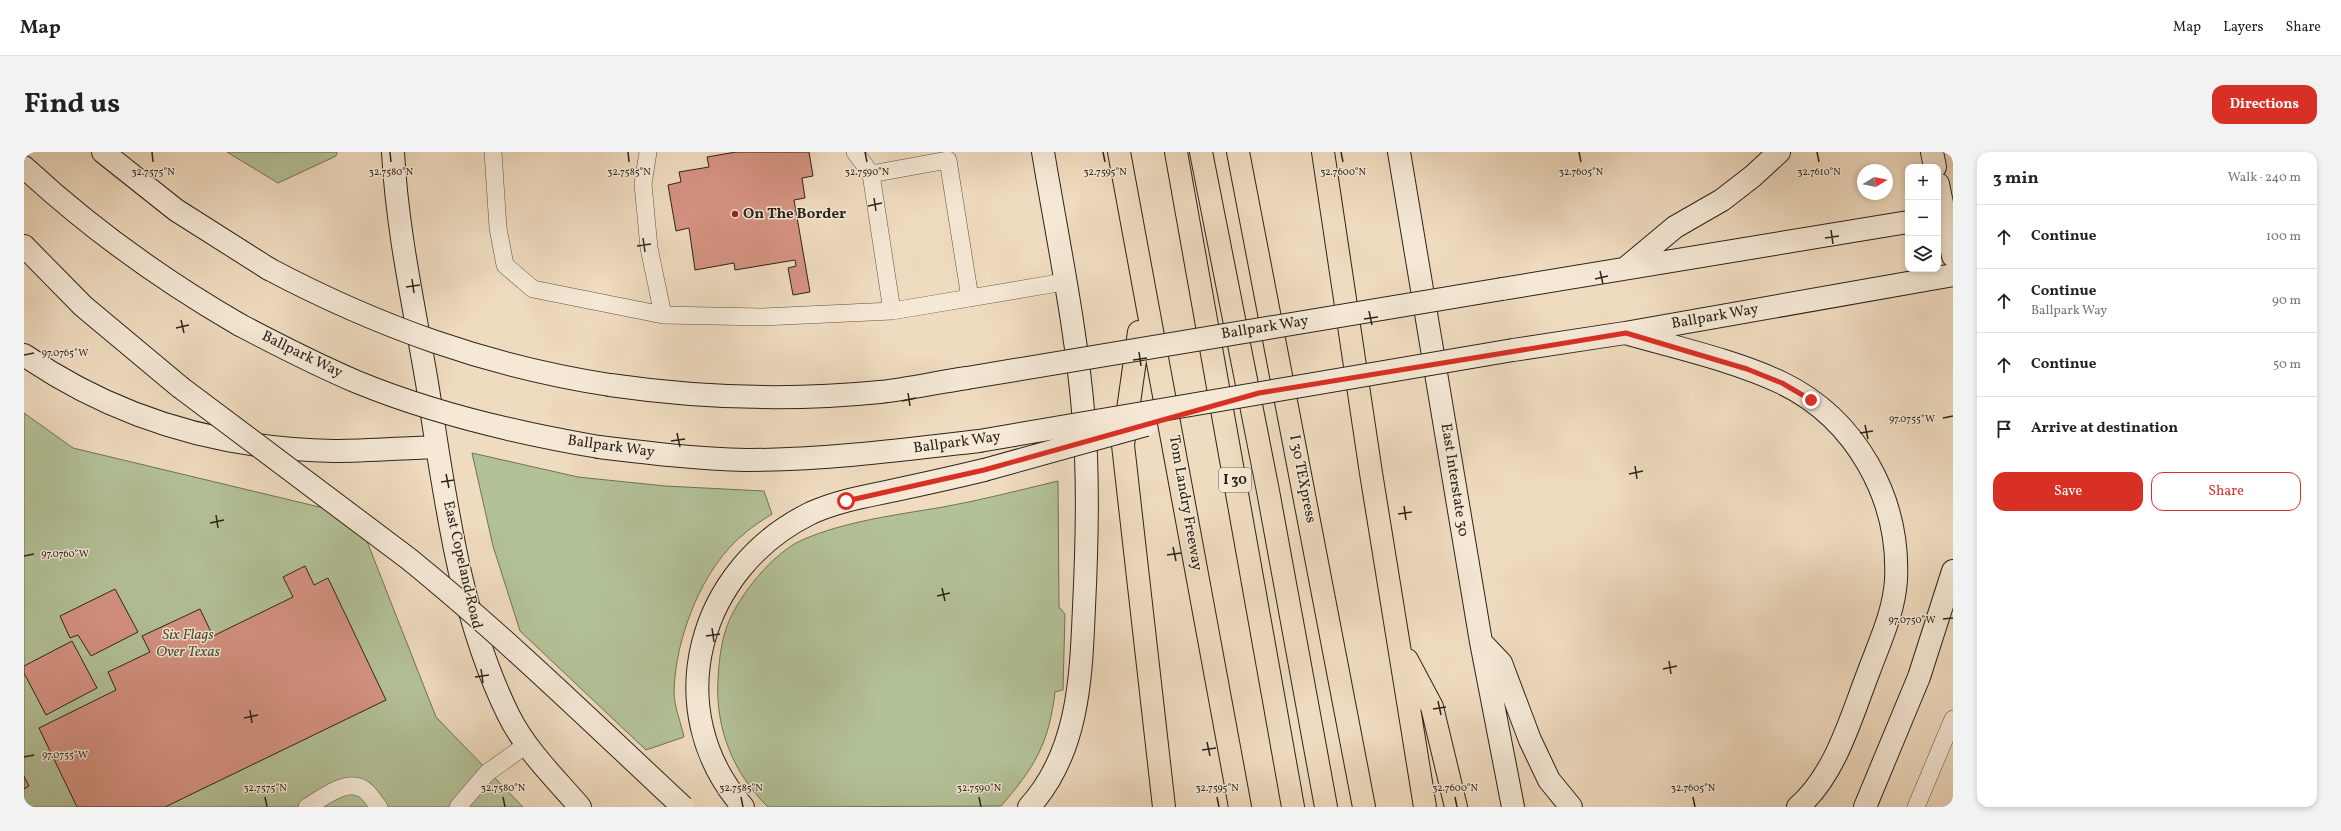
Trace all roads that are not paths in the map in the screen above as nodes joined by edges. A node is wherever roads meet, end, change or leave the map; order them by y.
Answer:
1 (103, 152) edge
2 (393, 152) edge
3 (493, 152) edge
4 (648, 152) edge
5 (855, 152) edge
6 (1043, 152) edge
7 (1119, 152) edge
8 (1176, 152) edge
9 (1200, 152) edge
10 (1238, 152) edge
11 (1323, 152) edge
12 (1400, 152) edge
13 (1778, 152) edge
14 (1932, 152) edge
15 (1934, 164) edge
16 (24, 167) edge
17 (871, 174) junction
18 (1941, 198) edge
19 (1945, 216) edge
20 (1905, 222) edge
21 (24, 246) edge
22 (1953, 256) edge
23 (1626, 267) junction
24 (1953, 274) edge
25 (1064, 282) junction
26 (1144, 295) junction
27 (970, 298) junction
28 (892, 311) junction
29 (663, 315) junction
30 (1626, 333) junction
31 (24, 355) edge
32 (1259, 393) junction
33 (437, 446) junction
34 (1953, 570) edge
35 (1481, 642) junction
36 (1398, 644) junction
37 (1953, 719) edge
38 (526, 745) junction
39 (307, 807) edge
40 (379, 807) edge
41 (458, 807) edge
42 (580, 807) edge
43 (683, 807) edge
44 (743, 807) edge
45 (1029, 807) edge
46 (1164, 807) edge
47 (1240, 807) edge
48 (1293, 807) edge
49 (1326, 807) edge
50 (1364, 807) edge
51 (1425, 807) edge
52 (1456, 807) edge
53 (1513, 807) edge
54 (1571, 807) edge
55 (1798, 807) edge
56 (1865, 807) edge
57 (1916, 807) edge

1 - 23 main road, Ballpark Way, bridge
2 - 33 main road, East Copeland Road
3 - 29 lane
4 - 29 lane
5 - 17 lane
6 - 25 main road
7 - 26 highway, Tom Landry Freeway
8 - 48 highway, I 30
9 - 49 highway
10 - 50 highway, I 30 TEXpress
11 - 36 highway
12 - 35 main road, East Interstate 30
13 - 23 main road
14 - 15 main road
16 - 32 main road, Ballpark Way, bridge
17 - 27 lane
17 - 28 lane
18 - 19 main road
19 - 22 main road
20 - 23 main road, Ballpark Way
21 - 43 main road, bridge
24 - 30 main road, Ballpark Way
25 - 27 lane
25 - 45 main road
26 - 46 highway
26 - 47 highway, Tom Landry Freeway
27 - 28 lane
28 - 29 lane
30 - 32 main road, Ballpark Way, bridge
30 - 55 main road
31 - 33 main road
32 - 44 main road, bridge
33 - 38 main road, East Copeland Road
34 - 56 main road
35 - 53 main road, East Interstate 30
35 - 54 main road
36 - 51 highway
36 - 52 highway
37 - 57 lane
38 - 41 lane
38 - 42 main road, East Copeland Road
39 - 40 lane

